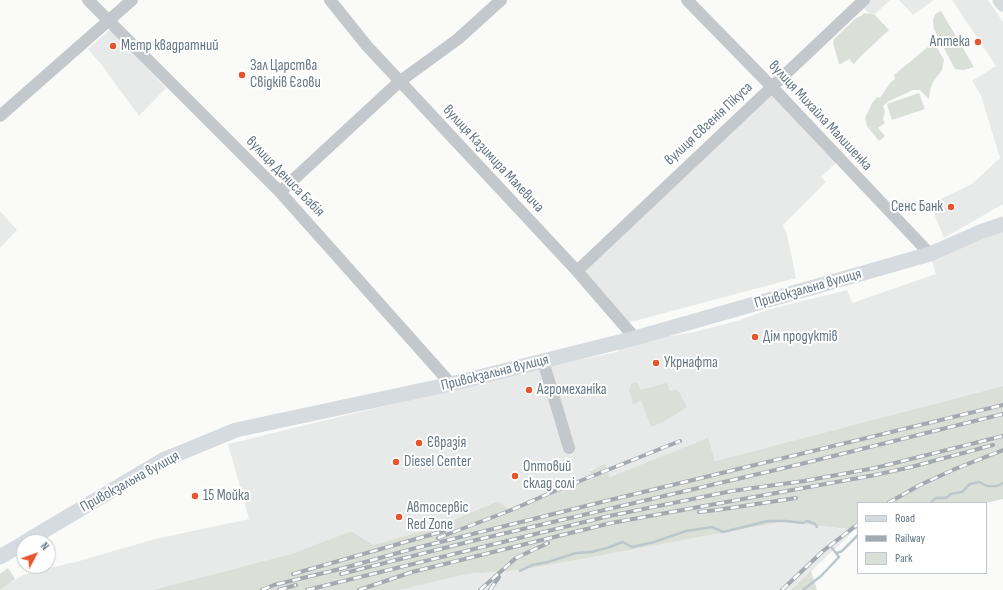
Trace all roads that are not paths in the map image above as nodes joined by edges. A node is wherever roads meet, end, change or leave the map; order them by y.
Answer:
1 (88, 0) edge
2 (132, 0) edge
3 (330, 0) edge
4 (501, 0) edge
5 (687, 0) edge
6 (864, 0) edge
7 (1000, 0) edge
8 (1003, 4) edge
9 (109, 21) junction
10 (399, 82) junction
11 (772, 87) junction
12 (0, 116) edge
13 (280, 192) junction
14 (1003, 219) edge
15 (1003, 224) edge
16 (980, 232) junction
17 (930, 254) junction
18 (577, 271) junction
19 (635, 338) junction
20 (543, 361) junction
21 (451, 384) junction
22 (569, 448) dead end
23 (38, 534) edge
24 (16, 548) edge
25 (1, 557) edge

1 - 9 street, вулиця Дениса Бабія
2 - 9 street
3 - 10 street, вулиця Казимира Малевича
4 - 10 street
5 - 11 street, вулиця Михайла Малишенка
6 - 11 street, вулиця Євгенія Пікуса
7 - 8 main road
9 - 12 street
9 - 13 street, вулиця Дениса Бабія
10 - 13 street
10 - 18 street, вулиця Казимира Малевича
11 - 17 street, вулиця Михайла Малишенка
11 - 18 street, вулиця Євгенія Пікуса
13 - 21 street, вулиця Дениса Бабія
14 - 16 main road
15 - 16 main road
16 - 17 main road, Привокзальна вулиця
17 - 19 main road, Привокзальна вулиця
18 - 19 street, вулиця Казимира Малевича
19 - 20 main road, Привокзальна вулиця
20 - 21 main road, Привокзальна вулиця
20 - 22 street
21 - 23 main road, Привокзальна вулиця
24 - 25 main road, Привокзальна вулиця

